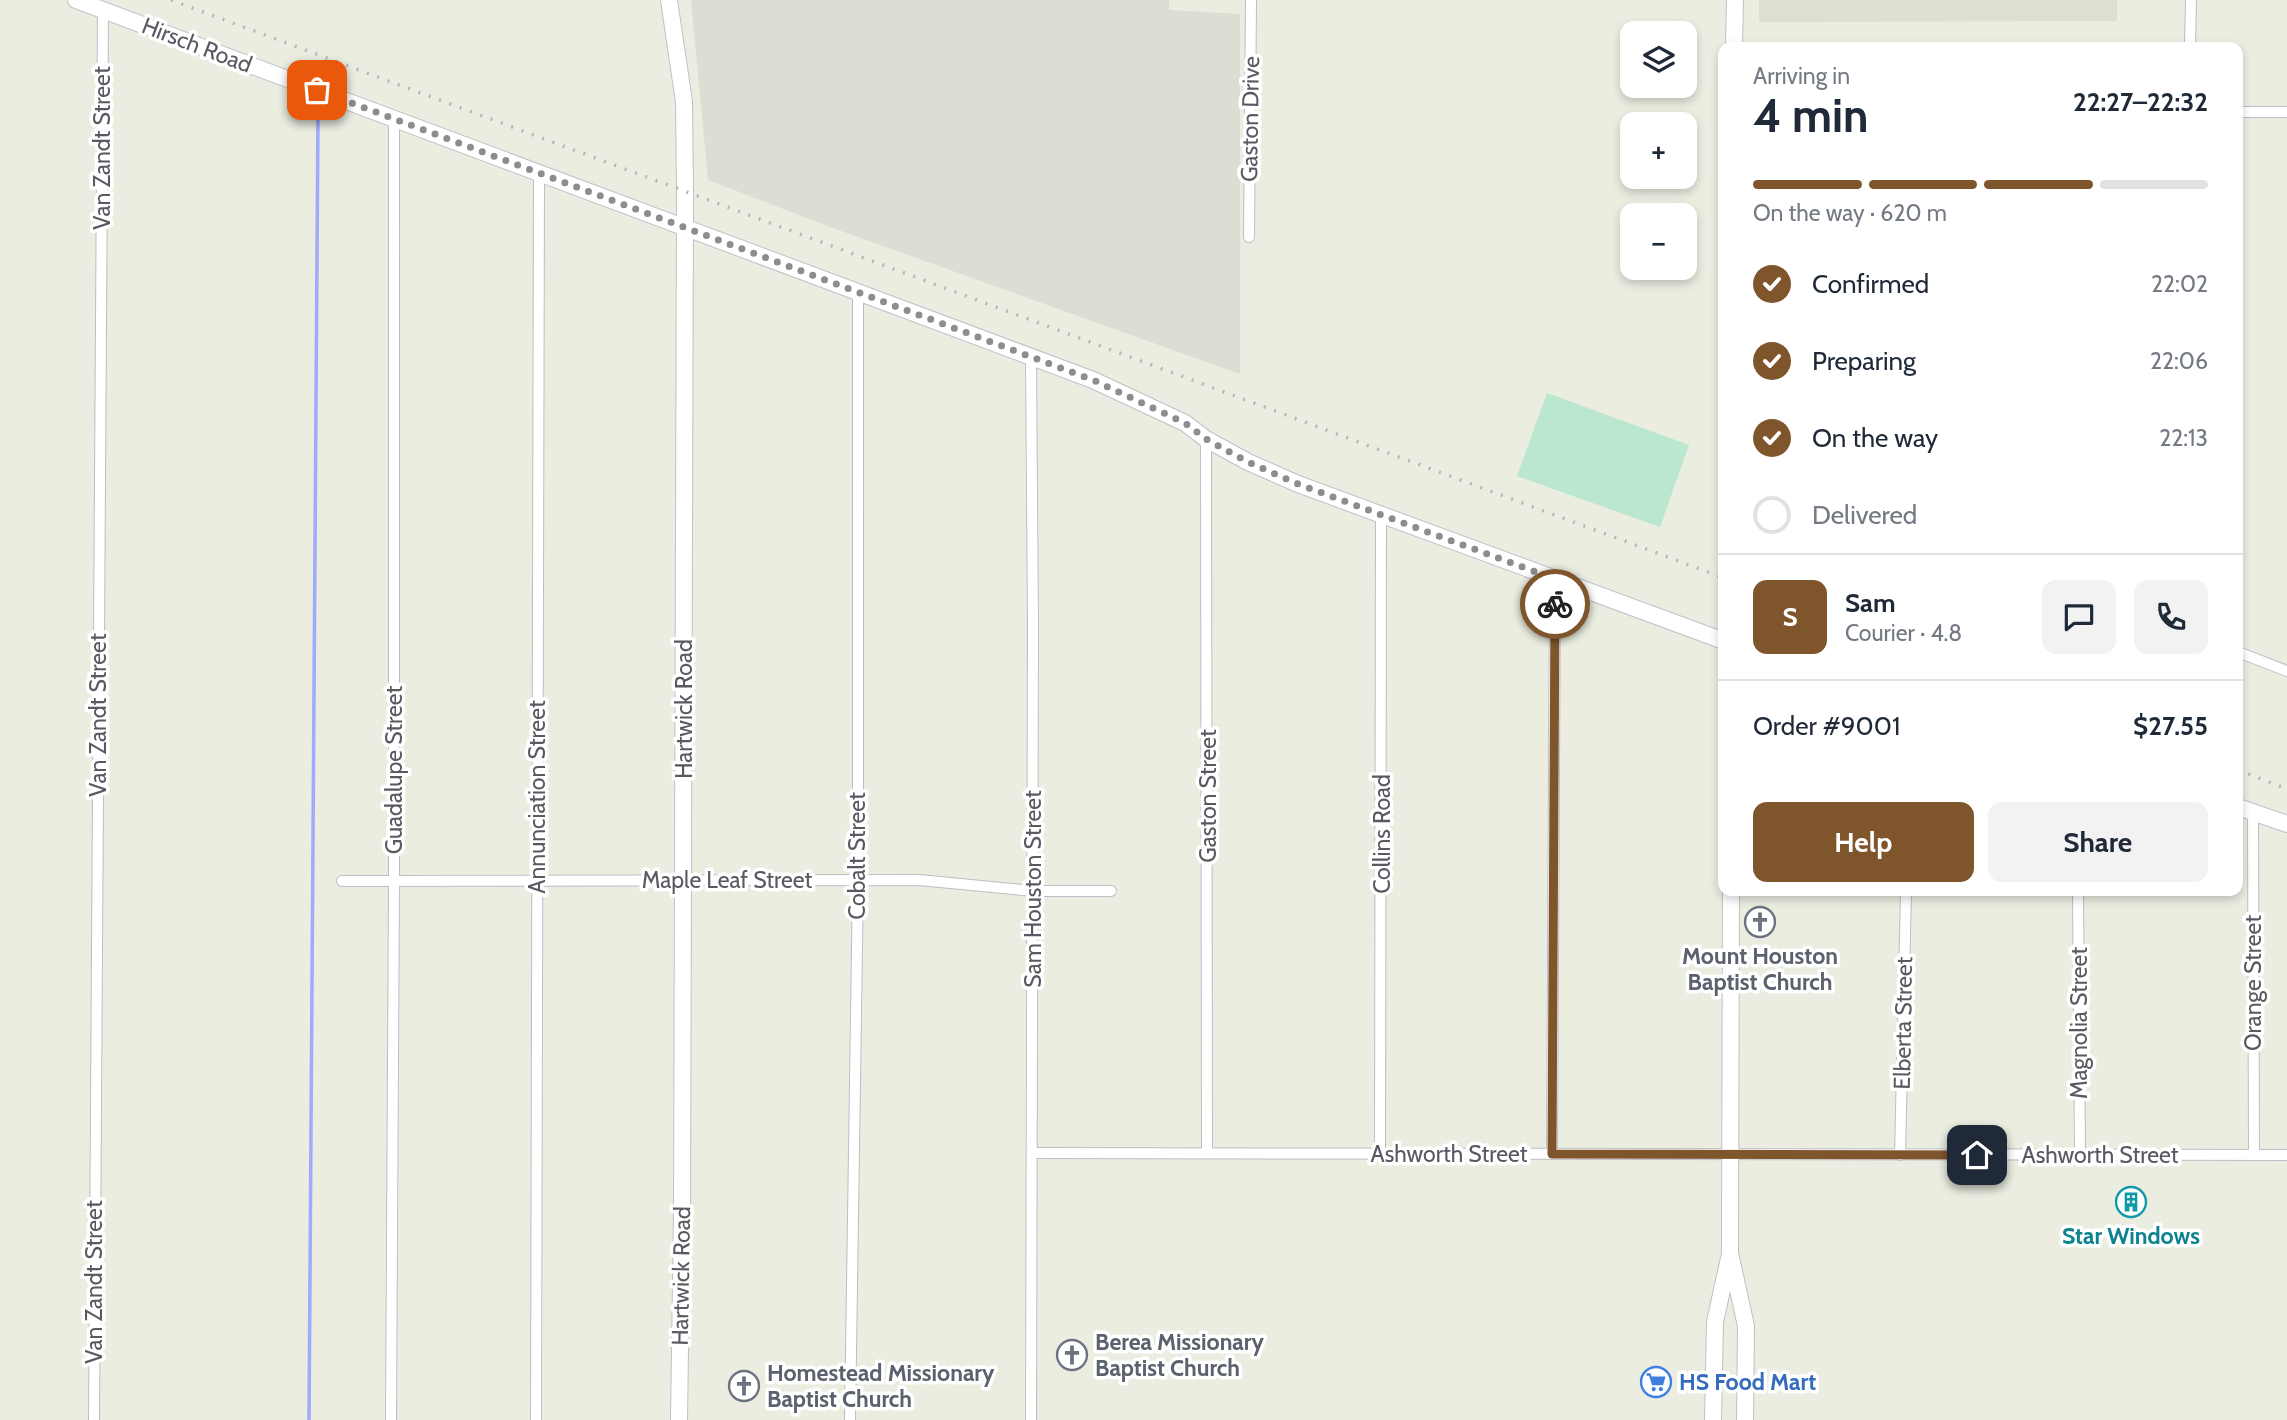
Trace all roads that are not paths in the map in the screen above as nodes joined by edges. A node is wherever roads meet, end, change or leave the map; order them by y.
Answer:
1 (76, 0) edge
2 (669, 0) edge
3 (1251, 0) edge
4 (1735, 0) edge
5 (2191, 0) edge
6 (103, 10) junction
7 (1734, 42) edge
8 (2190, 42) edge
9 (2287, 112) edge
10 (2243, 113) edge
11 (394, 119) junction
12 (539, 175) junction
13 (685, 229) junction
14 (1249, 237) dead end
15 (858, 291) junction
16 (1031, 358) junction
17 (1206, 439) junction
18 (1381, 515) junction
19 (1555, 579) junction
20 (1718, 639) edge
21 (2243, 654) edge
22 (2287, 671) edge
23 (2246, 810) edge
24 (2287, 824) edge
25 (537, 880) junction
26 (683, 880) junction
27 (858, 880) junction
28 (341, 881) dead end
29 (394, 881) junction
30 (1033, 891) junction
31 (1111, 891) dead end
32 (1731, 896) edge
33 (1906, 896) edge
34 (2078, 896) edge
35 (1032, 1153) junction
36 (1207, 1153) junction
37 (1380, 1154) junction
38 (1552, 1154) junction
39 (1729, 1155) junction
40 (1900, 1155) junction
41 (2080, 1155) junction
42 (2254, 1155) junction
43 (2287, 1155) edge
44 (1730, 1252) junction
45 (94, 1420) edge
46 (391, 1420) edge
47 (536, 1420) edge
48 (679, 1420) edge
49 (850, 1420) edge
50 (1031, 1420) edge
51 (1713, 1420) edge
52 (1745, 1420) edge

1 - 6 main road, Hirsch Road
2 - 13 main road, Hartwick Road
3 - 14 street, Gaston Drive
4 - 7 main road
5 - 8 street
6 - 11 main road, Hirsch Road
6 - 45 street, Van Zandt Street
9 - 10 street
11 - 12 main road, Hirsch Road
11 - 29 street, Guadalupe Street
12 - 13 main road, Hirsch Road
12 - 25 street, Annunciation Street
13 - 15 main road, Hirsch Road
13 - 26 main road, Hartwick Road
15 - 16 main road, Hirsch Road
15 - 27 street, Cobalt Street
16 - 17 main road, Hirsch Road
16 - 30 street, Sam Houston Street
17 - 18 main road, Hirsch Road
17 - 36 street, Gaston Street
18 - 19 main road, Hirsch Road
18 - 37 street, Collins Road
19 - 20 main road, Hirsch Road
19 - 38 street
21 - 22 street
23 - 24 main road
23 - 42 street, Orange Street
25 - 26 street, Maple Leaf Street
25 - 29 street, Maple Leaf Street
25 - 47 street, Annunciation Street
26 - 27 street, Maple Leaf Street
26 - 48 main road, Hartwick Road
27 - 30 street, Maple Leaf Street
27 - 49 street, Cobalt Street
28 - 29 street, Maple Leaf Street
29 - 46 street, Guadalupe Street
30 - 31 street, Maple Leaf Street
30 - 35 street, Sam Houston Street
32 - 39 main road
33 - 40 street, Elberta Street
34 - 41 street, Magnolia Street
35 - 36 street, Ashworth Street
35 - 50 street, Sam Houston Street
36 - 37 street, Ashworth Street
37 - 38 street, Ashworth Street
38 - 39 street, Ashworth Street
39 - 40 street, Ashworth Street
39 - 44 main road
40 - 41 street, Ashworth Street
41 - 42 street, Ashworth Street
42 - 43 street, Ashworth Street
44 - 51 main road
44 - 52 main road

